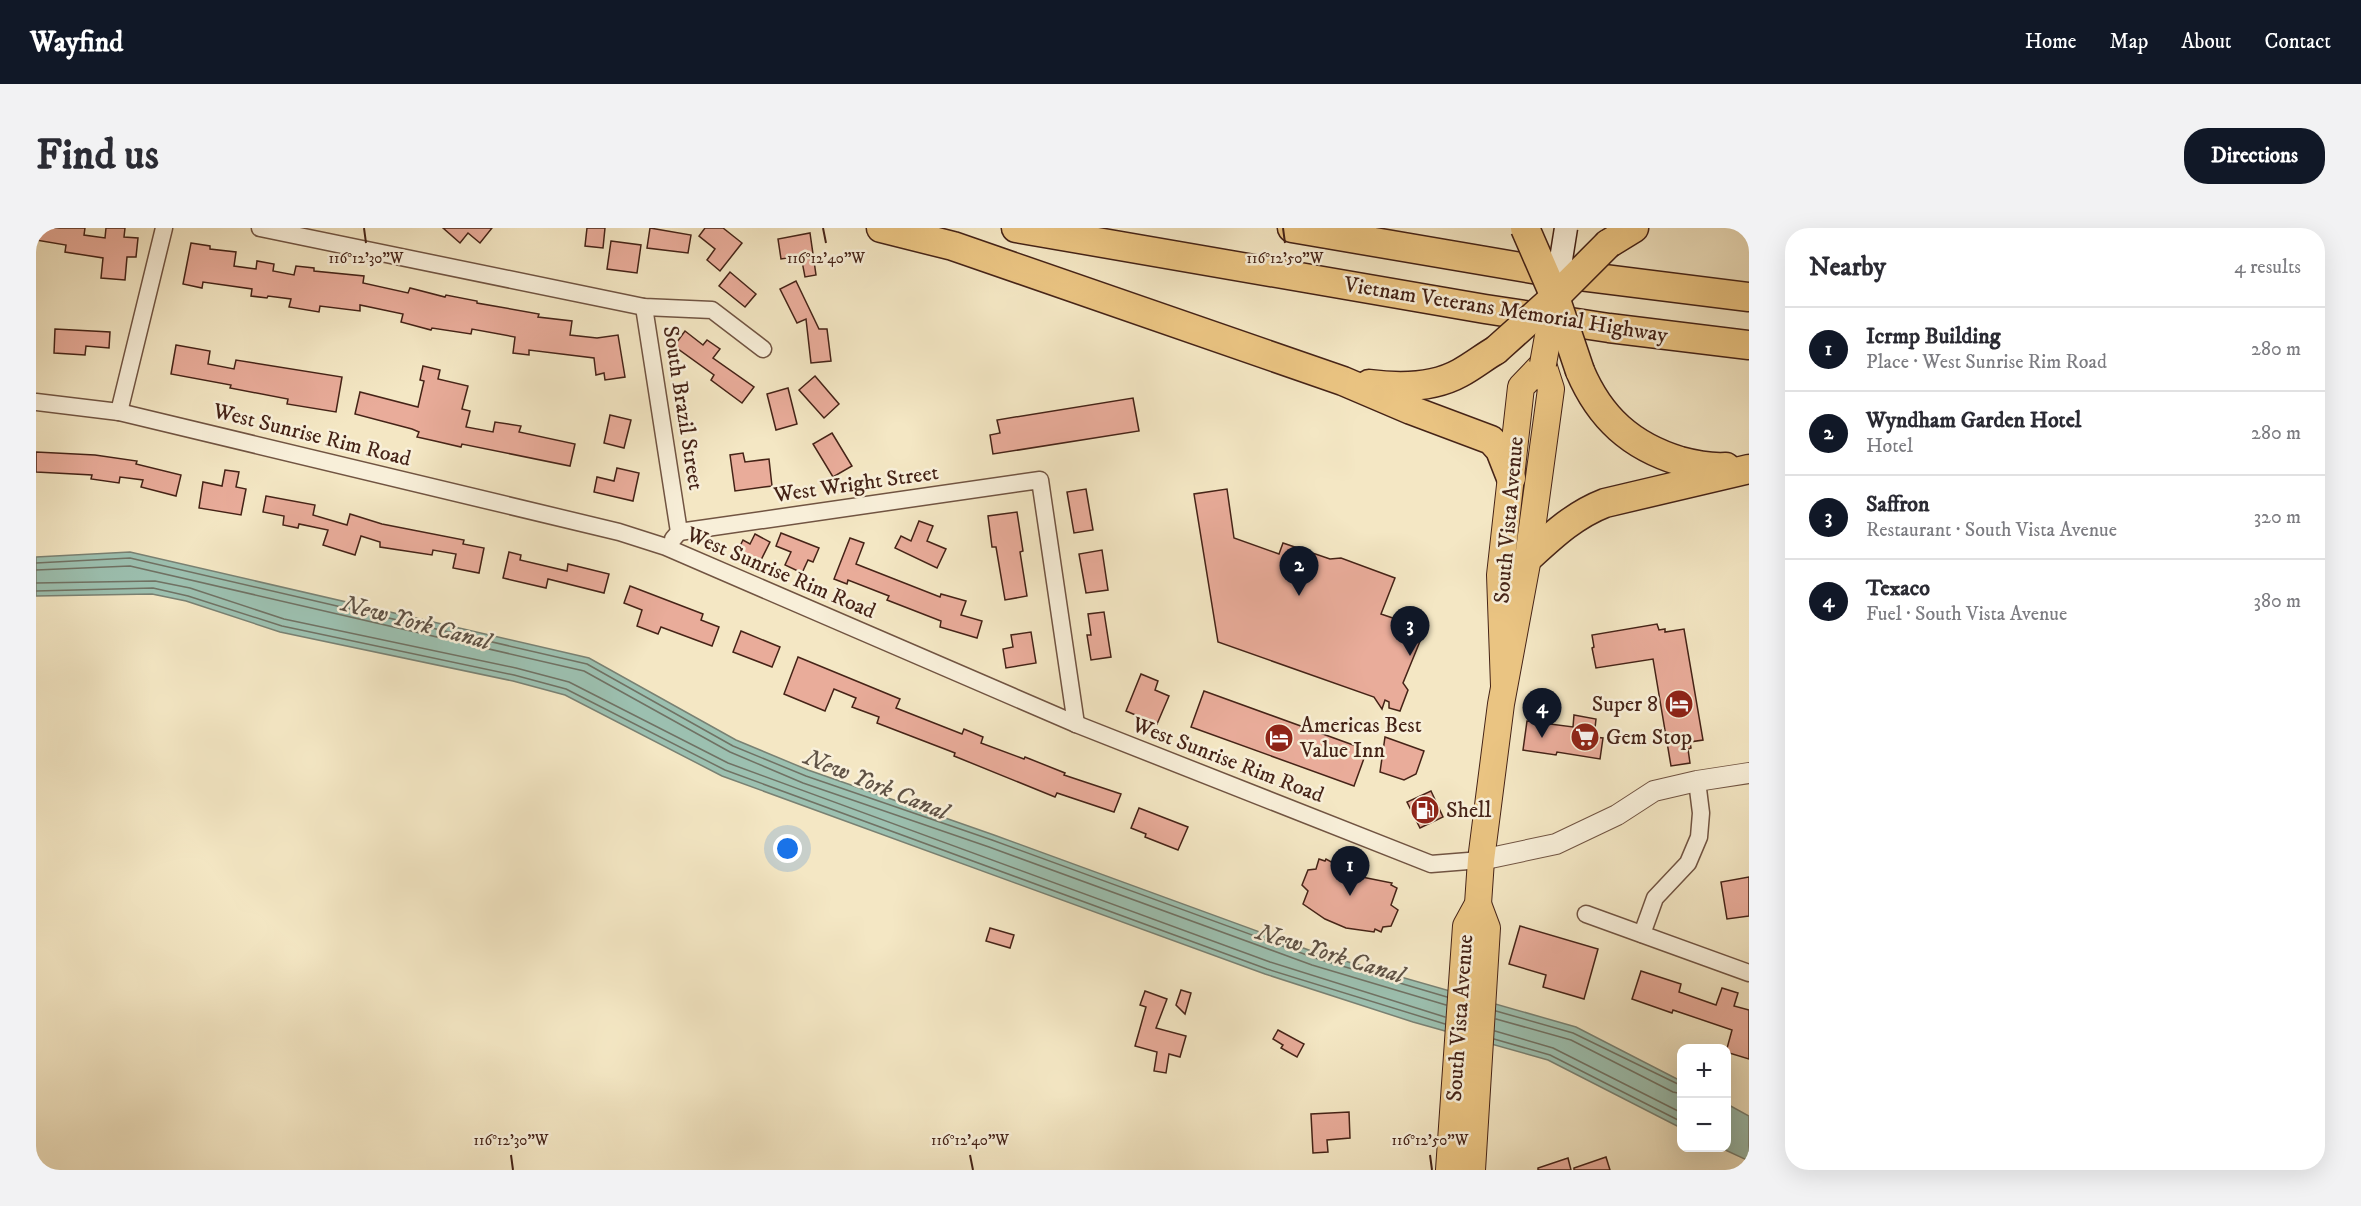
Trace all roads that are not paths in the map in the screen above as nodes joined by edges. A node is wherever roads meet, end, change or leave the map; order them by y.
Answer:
1 (164, 228) edge
2 (260, 228) edge
3 (881, 228) edge
4 (1016, 228) edge
5 (1292, 228) edge
6 (1525, 228) edge
7 (1566, 228) edge
8 (1634, 228) edge
9 (1555, 297) junction
10 (1749, 297) edge
11 (644, 307) junction
12 (1749, 345) edge
13 (763, 350) dead end
14 (1544, 364) junction
15 (1343, 381) junction
16 (36, 402) edge
17 (119, 412) junction
18 (1749, 467) edge
19 (1511, 478) junction
20 (679, 532) junction
21 (666, 547) junction
22 (1528, 558) junction
23 (1504, 686) junction
24 (1076, 724) junction
25 (1749, 773) edge
26 (1697, 781) junction
27 (1481, 860) junction
28 (1586, 914) dead end
29 (1642, 934) junction
30 (1749, 973) edge
31 (1469, 1047) junction
32 (1449, 1170) edge
33 (1472, 1170) edge

1 - 17 street
2 - 11 street
3 - 15 highway
4 - 12 highway, Vietnam Veterans Memorial Highway
5 - 10 highway, Vietnam Veterans Memorial Highway
6 - 9 highway, bridge
7 - 9 main road, South Vista Avenue, bridge
8 - 9 highway, bridge
9 - 14 main road, South Vista Avenue, bridge
9 - 15 highway, bridge
9 - 18 highway, bridge
11 - 13 street
11 - 20 street, South Brazil Street
14 - 19 main road, South Vista Avenue
14 - 22 main road, South Vista Avenue
15 - 19 highway
16 - 17 street, West Sunrise Rim Road
17 - 21 street, West Sunrise Rim Road
18 - 22 highway
19 - 23 main road, South Vista Avenue
20 - 21 street
20 - 24 street, West Wright Street
21 - 24 street, West Sunrise Rim Road
22 - 23 main road, South Vista Avenue
23 - 27 main road, South Vista Avenue
24 - 27 street, West Sunrise Rim Road
25 - 26 street
26 - 27 street
26 - 29 street
27 - 31 main road, South Vista Avenue
28 - 29 street
29 - 30 street
31 - 32 main road, South Vista Avenue
31 - 33 main road, South Vista Avenue

